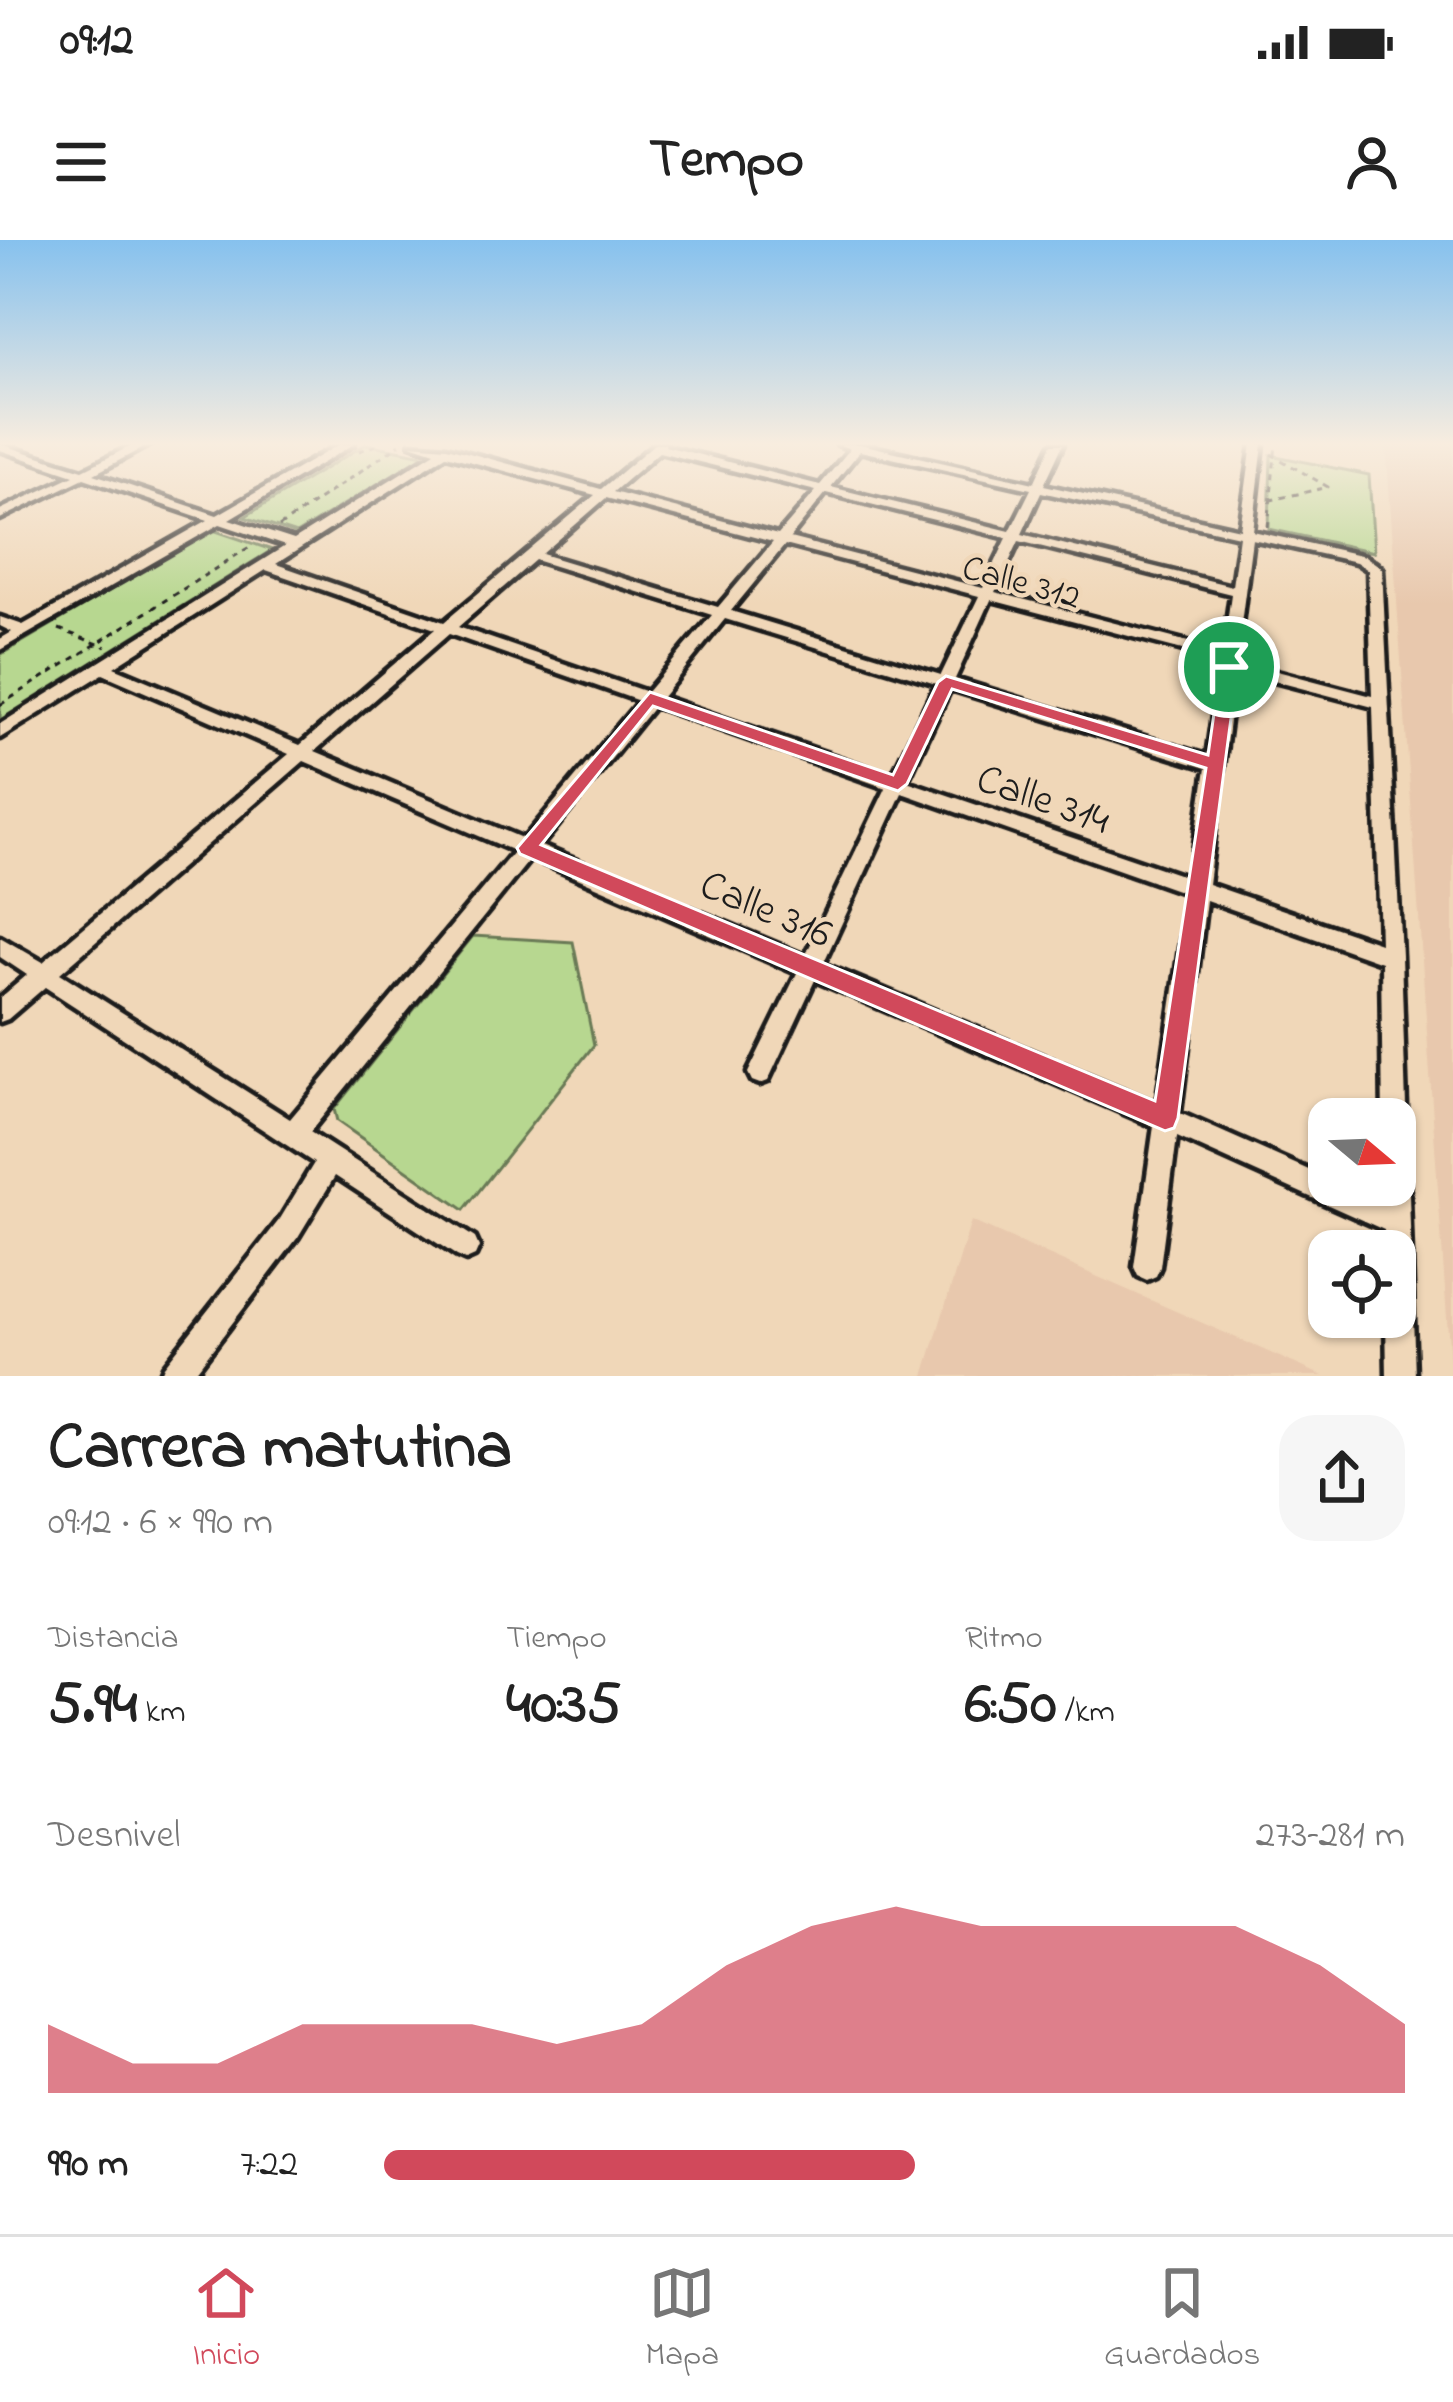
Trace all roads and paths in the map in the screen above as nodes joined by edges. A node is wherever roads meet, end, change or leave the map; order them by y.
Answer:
1 (37, 497) edge
2 (149, 497) edge
3 (257, 497) edge
4 (326, 497) edge
5 (372, 497) edge
6 (602, 497) edge
7 (612, 497) edge
8 (816, 497) edge
9 (856, 497) edge
10 (1035, 497) edge
11 (1085, 497) edge
12 (1254, 497) edge
13 (1269, 497) edge
14 (1283, 497) edge
15 (1270, 500) junction
16 (0, 515) edge
17 (218, 520) junction
18 (1249, 529) junction
19 (265, 536) junction
20 (1016, 536) junction
21 (778, 541) junction
22 (295, 545) junction
23 (533, 555) junction
24 (265, 565) junction
25 (1240, 592) junction
26 (988, 597) junction
27 (721, 613) junction
28 (0, 621) edge
29 (41, 621) junction
30 (447, 628) junction
31 (24, 631) junction
32 (98, 644) junction
33 (0, 645) edge
34 (124, 654) junction
35 (1230, 662) junction
36 (103, 668) junction
37 (946, 682) junction
38 (650, 698) junction
39 (1377, 703) junction
40 (0, 705) edge
41 (0, 732) edge
42 (304, 753) junction
43 (1216, 764) junction
44 (898, 784) junction
45 (527, 848) junction
46 (1197, 888) junction
47 (0, 946) edge
48 (1391, 956) junction
49 (810, 968) junction
50 (46, 973) junction
51 (0, 1012) edge
52 (760, 1073) dead end
53 (1165, 1118) junction
54 (293, 1134) junction
55 (331, 1159) junction
56 (1398, 1223) junction
57 (466, 1247) dead end
58 (1147, 1267) dead end
59 (174, 1376) edge
60 (1401, 1376) edge

1 - 16 street
2 - 17 street
3 - 17 street
4 - 19 path
5 - 22 street
6 - 23 street
7 - 21 street, Calle 312
8 - 21 street
9 - 20 street
10 - 20 street
11 - 18 street
12 - 18 street
13 - 15 path
14 - 15 path
15 - 18 path
17 - 19 street
17 - 29 street
18 - 25 street
18 - 39 street
19 - 22 street
19 - 32 path
20 - 25 street
20 - 26 street
21 - 26 street, Calle 312
21 - 27 street
22 - 24 street
23 - 27 street
23 - 30 street
24 - 30 street, Calle 314
24 - 34 street
25 - 35 street
26 - 35 street, Calle 312
26 - 37 street
27 - 37 street
27 - 38 street
28 - 31 street
29 - 31 street
29 - 32 path
30 - 38 street, Calle 314
30 - 42 street
31 - 33 street
32 - 34 path
32 - 40 path
34 - 36 street
35 - 39 street, Calle 312
35 - 43 street
36 - 41 street
36 - 42 street, Calle 316
37 - 43 street
37 - 44 street
38 - 44 street, Calle 314
38 - 45 street
39 - 48 street
42 - 45 street, Calle 316
42 - 50 street
43 - 46 street
44 - 46 street, Calle 314
44 - 49 street
45 - 49 street, Calle 316
45 - 54 street
46 - 48 street, Calle 314
46 - 53 street
47 - 50 street
48 - 56 street
49 - 52 street
49 - 53 street, Calle 316
50 - 51 street
50 - 54 street
53 - 56 street, Calle 316
53 - 58 street
54 - 55 street
55 - 57 street
55 - 59 street
56 - 60 street

